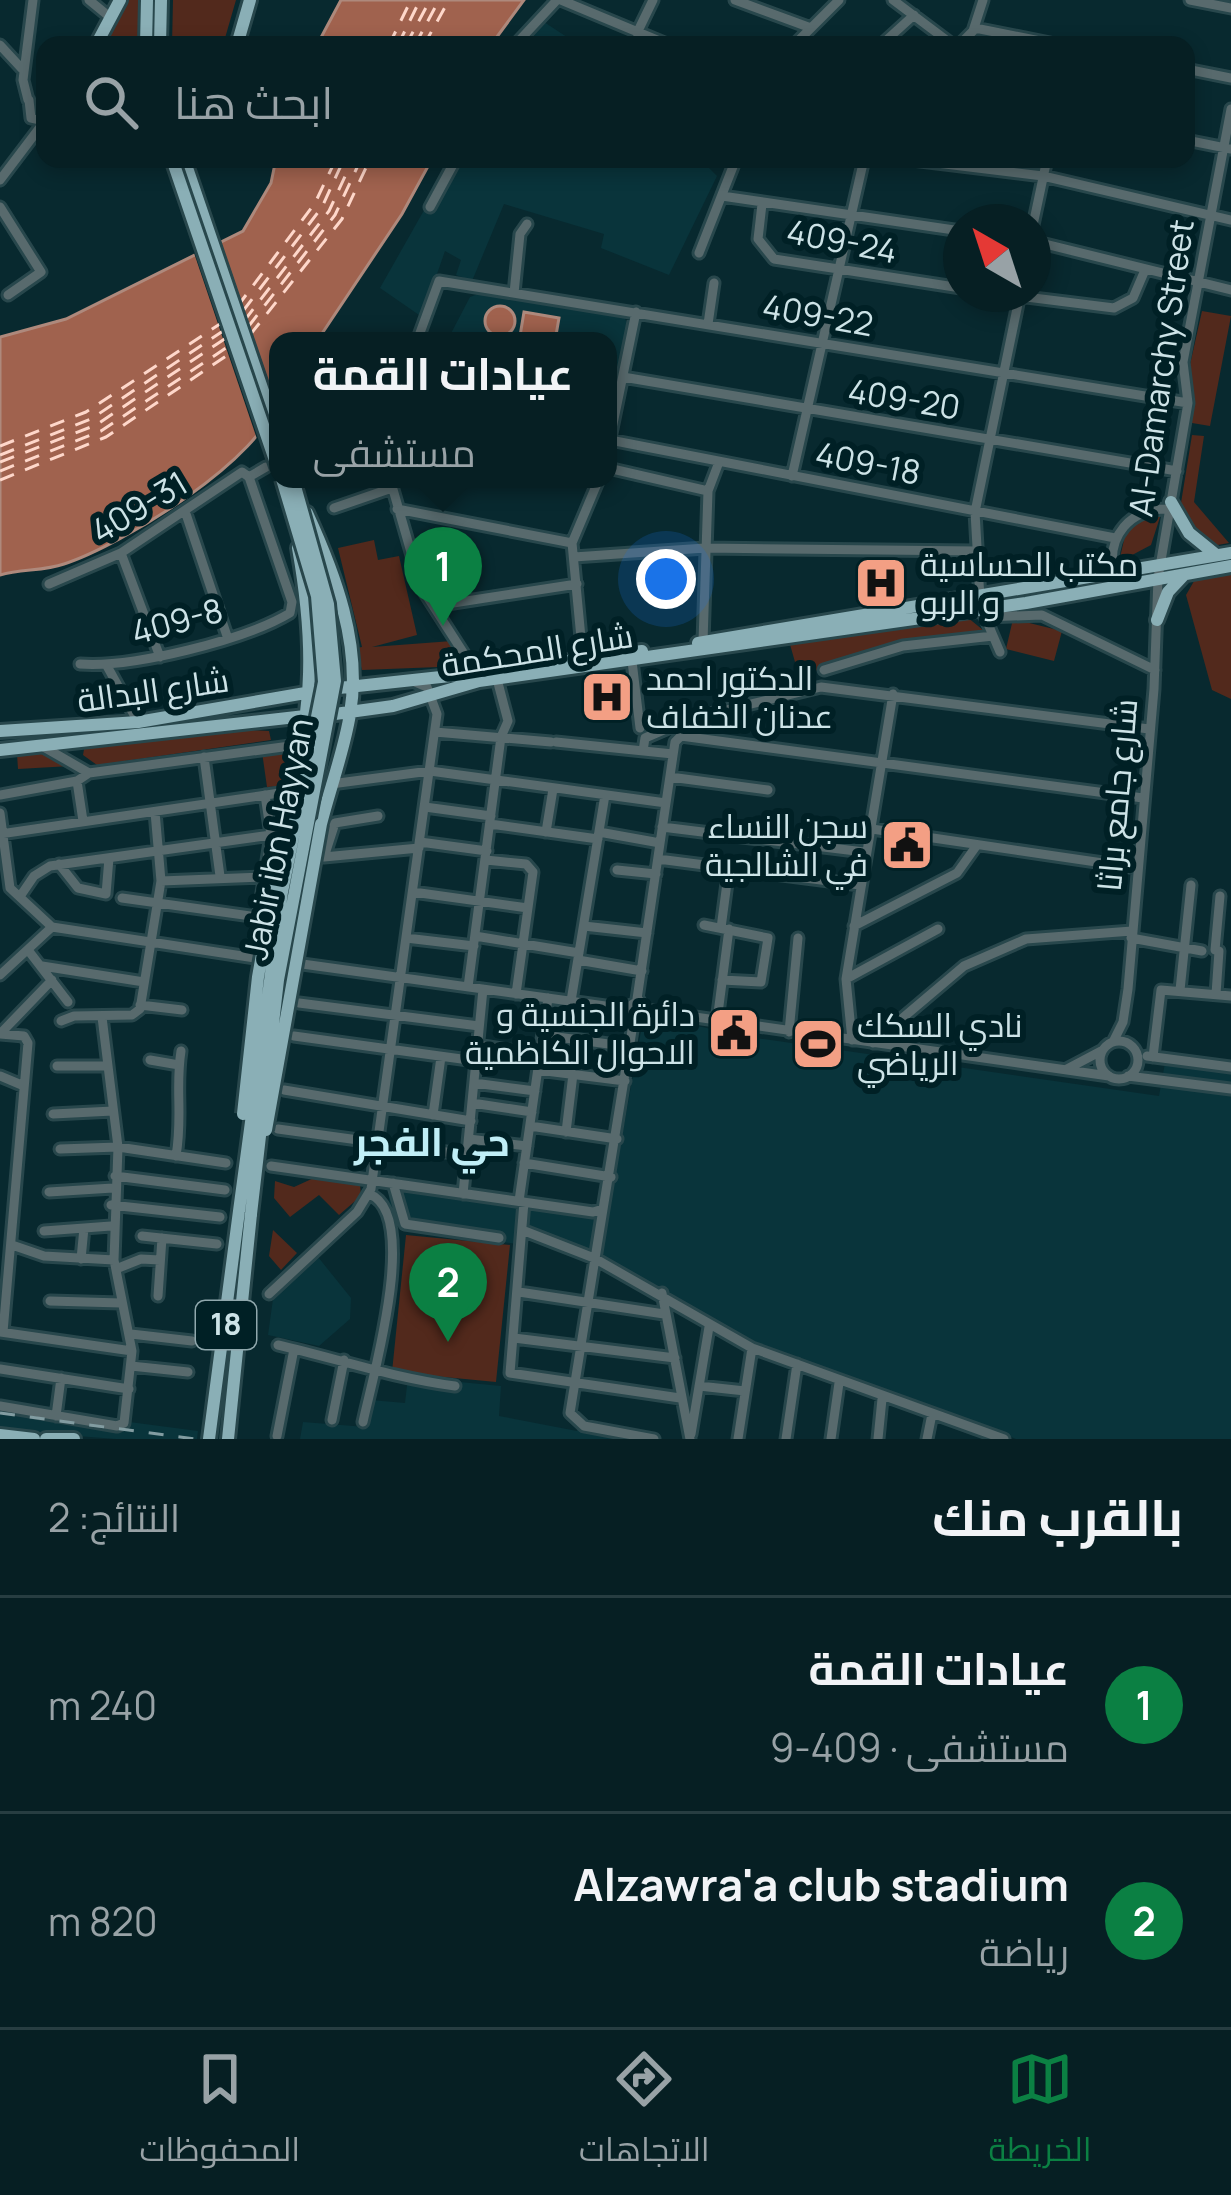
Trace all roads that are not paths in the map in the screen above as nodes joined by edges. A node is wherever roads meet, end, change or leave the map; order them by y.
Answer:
1 (33, 0) edge
2 (89, 0) edge
3 (120, 0) edge
4 (246, 0) edge
5 (559, 0) edge
6 (653, 0) edge
7 (735, 0) edge
8 (839, 0) edge
9 (892, 0) edge
10 (983, 0) edge
11 (1190, 0) edge
12 (158, 1) edge
13 (1231, 8) edge
14 (914, 15) junction
15 (111, 18) junction
16 (153, 25) junction
17 (811, 28) junction
18 (975, 28) junction
19 (638, 33) junction
20 (101, 36) edge
21 (149, 36) edge
22 (157, 36) edge
23 (235, 36) edge
24 (524, 36) edge
25 (646, 36) edge
26 (803, 36) edge
27 (891, 36) edge
28 (943, 36) edge
29 (966, 36) edge
30 (1015, 36) edge
31 (0, 45) edge
32 (24, 71) junction
33 (1195, 72) edge
34 (1231, 78) edge
35 (28, 100) junction
36 (36, 104) edge
37 (1231, 110) edge
38 (36, 114) edge
39 (36, 134) edge
40 (1195, 142) edge
41 (1228, 148) edge
42 (175, 168) edge
43 (187, 168) edge
44 (451, 168) edge
45 (733, 168) edge
46 (862, 168) edge
47 (978, 168) edge
48 (1045, 168) edge
49 (1043, 176) junction
50 (0, 180) edge
51 (722, 196) junction
52 (762, 204) junction
53 (1037, 204) edge
54 (430, 206) dead end
55 (0, 207) edge
56 (852, 215) junction
57 (1209, 216) junction
58 (1231, 220) edge
59 (527, 224) dead end
60 (943, 228) edge
61 (1051, 246) edge
62 (699, 253) dead end
63 (1145, 270) junction
64 (839, 271) junction
65 (714, 284) dead end
66 (943, 285) edge
67 (1199, 285) junction
68 (1231, 290) edge
69 (514, 293) junction
70 (8, 295) dead end
71 (1051, 299) edge
72 (636, 312) junction
73 (1016, 312) edge
74 (708, 324) junction
75 (420, 332) edge
76 (822, 344) junction
77 (1003, 374) junction
78 (623, 377) junction
79 (1188, 403) junction
80 (617, 406) edge
81 (269, 409) edge
82 (807, 411) junction
83 (990, 440) junction
84 (617, 445) edge
85 (269, 459) edge
86 (719, 462) junction
87 (269, 469) edge
88 (617, 470) edge
89 (1177, 471) junction
90 (792, 476) junction
91 (249, 477) junction
92 (288, 488) edge
93 (293, 488) edge
94 (382, 488) edge
95 (392, 488) edge
96 (595, 488) edge
97 (708, 491) junction
98 (294, 498) junction
99 (1170, 506) junction
100 (334, 508) dead end
101 (397, 509) junction
102 (975, 512) junction
103 (186, 514) junction
104 (1115, 538) junction
105 (572, 543) junction
106 (704, 548) junction
107 (976, 551) junction
108 (121, 554) junction
109 (1223, 554) edge
110 (574, 557) junction
111 (1231, 566) edge
112 (1158, 571) junction
113 (1186, 573) junction
114 (1114, 574) junction
115 (50, 584) dead end
116 (577, 584) junction
117 (434, 607) junction
118 (982, 608) junction
119 (1157, 620) junction
120 (227, 636) junction
121 (993, 636) junction
122 (704, 642) junction
123 (1000, 652) dead end
124 (160, 657) junction
125 (583, 659) junction
126 (312, 661) junction
127 (632, 661) junction
128 (80, 664) dead end
129 (107, 666) junction
130 (824, 670) dead end
131 (1155, 670) junction
132 (477, 674) junction
133 (497, 679) junction
134 (413, 680) junction
135 (345, 687) junction
136 (452, 689) junction
137 (315, 692) junction
138 (432, 694) junction
139 (893, 694) junction
140 (278, 699) junction
141 (343, 714) junction
142 (437, 714) junction
143 (312, 715) junction
144 (274, 717) junction
145 (138, 722) junction
146 (678, 723) junction
147 (0, 728) edge
148 (640, 728) dead end
149 (1149, 729) junction
150 (435, 732) junction
151 (681, 736) junction
152 (501, 737) junction
153 (81, 739) junction
154 (305, 739) junction
155 (40, 745) junction
156 (290, 746) dead end
157 (0, 750) edge
158 (643, 751) junction
159 (673, 754) junction
160 (204, 758) junction
161 (881, 760) junction
162 (430, 771) junction
163 (89, 773) junction
164 (670, 777) junction
165 (496, 779) junction
166 (77, 781) junction
167 (331, 784) junction
168 (553, 789) junction
169 (768, 790) dead end
170 (292, 791) junction
171 (0, 795) edge
172 (266, 795) junction
173 (605, 795) junction
174 (1143, 798) junction
175 (666, 802) junction
176 (210, 803) junction
177 (424, 807) junction
178 (155, 812) junction
179 (0, 813) edge
180 (378, 817) dead end
181 (491, 820) junction
182 (83, 821) junction
183 (662, 827) junction
184 (872, 829) junction
185 (546, 832) junction
186 (1, 833) edge
187 (271, 835) junction
188 (598, 836) junction
189 (215, 841) junction
190 (660, 843) junction
191 (419, 845) junction
192 (977, 845) junction
193 (158, 851) junction
194 (864, 852) junction
195 (486, 855) junction
196 (109, 858) junction
197 (658, 859) junction
198 (59, 864) junction
199 (729, 868) junction
200 (1138, 868) junction
201 (616, 870) dead end
202 (656, 874) junction
203 (220, 876) junction
204 (264, 877) junction
205 (161, 881) junction
206 (860, 885) junction
207 (1191, 885) dead end
208 (15, 891) junction
209 (413, 892) junction
210 (1220, 896) dead end
211 (0, 897) edge
212 (122, 898) dead end
213 (480, 902) junction
214 (159, 903) junction
215 (528, 908) junction
216 (258, 917) junction
217 (584, 926) junction
218 (704, 926) dead end
219 (854, 926) junction
220 (52, 927) junction
221 (725, 929) junction
222 (938, 929) dead end
223 (647, 933) junction
224 (1132, 934) junction
225 (406, 938) junction
226 (798, 938) dead end
227 (152, 941) junction
228 (474, 941) junction
229 (523, 944) junction
230 (1182, 948) junction
231 (28, 950) junction
232 (1214, 950) edge
233 (252, 957) junction
234 (579, 957) junction
235 (266, 959) dead end
236 (288, 962) dead end
237 (42, 966) junction
238 (641, 971) junction
239 (0, 975) edge
240 (401, 978) junction
241 (846, 979) junction
242 (52, 980) junction
243 (722, 980) junction
244 (144, 982) junction
245 (468, 987) junction
246 (483, 989) junction
247 (1180, 990) junction
248 (516, 994) junction
249 (1216, 994) junction
250 (1231, 996) edge
251 (548, 998) junction
252 (638, 1000) junction
253 (571, 1001) junction
254 (68, 1002) dead end
255 (299, 1004) dead end
256 (139, 1009) junction
257 (182, 1010) dead end
258 (646, 1010) junction
259 (631, 1014) junction
260 (102, 1016) junction
261 (396, 1016) junction
262 (1125, 1016) junction
263 (61, 1021) dead end
264 (717, 1021) junction
265 (479, 1026) junction
266 (789, 1032) junction
267 (543, 1035) junction
268 (294, 1036) dead end
269 (852, 1040) junction
270 (873, 1042) junction
271 (1113, 1042) junction
272 (477, 1045) junction
273 (630, 1047) junction
274 (391, 1050) junction
275 (1102, 1050) junction
276 (1134, 1050) junction
277 (181, 1051) dead end
278 (540, 1055) junction
279 (441, 1057) junction
280 (1153, 1058) junction
281 (150, 1060) dead end
282 (476, 1061) junction
283 (178, 1065) junction
284 (57, 1066) dead end
285 (108, 1066) junction
286 (1231, 1067) edge
287 (1067, 1069) junction
288 (538, 1070) junction
289 (573, 1074) junction
290 (0, 1076) edge
291 (1109, 1076) junction
292 (1128, 1076) junction
293 (625, 1081) junction
294 (474, 1083) junction
295 (24, 1086) junction
296 (1231, 1089) edge
297 (284, 1090) dead end
298 (535, 1091) junction
299 (472, 1103) junction
300 (383, 1107) junction
301 (113, 1111) junction
302 (532, 1112) junction
303 (53, 1114) dead end
304 (434, 1114) junction
305 (471, 1120) junction
306 (530, 1126) junction
307 (278, 1129) dead end
308 (566, 1132) junction
309 (469, 1139) junction
310 (617, 1139) junction
311 (378, 1143) junction
312 (527, 1146) junction
313 (118, 1147) junction
314 (60, 1149) dead end
315 (468, 1155) junction
316 (176, 1156) junction
317 (226, 1163) dead end
318 (524, 1163) junction
319 (271, 1166) dead end
320 (611, 1177) junction
321 (373, 1180) junction
322 (114, 1182) junction
323 (393, 1183) junction
324 (225, 1190) dead end
325 (49, 1192) dead end
326 (369, 1194) junction
327 (463, 1194) junction
328 (522, 1202) junction
329 (112, 1205) junction
330 (603, 1209) junction
331 (245, 1213) junction
332 (220, 1217) dead end
333 (111, 1226) junction
334 (84, 1228) junction
335 (522, 1230) junction
336 (44, 1231) dead end
337 (142, 1236) dead end
338 (162, 1238) junction
339 (499, 1238) dead end
340 (217, 1244) dead end
341 (12, 1245) junction
342 (594, 1258) junction
343 (81, 1259) junction
344 (160, 1260) junction
345 (115, 1264) junction
346 (519, 1292) junction
347 (662, 1293) junction
348 (269, 1294) dead end
349 (158, 1296) dead end
350 (588, 1299) junction
351 (50, 1301) dead end
352 (122, 1303) junction
353 (664, 1315) junction
354 (709, 1327) junction
355 (1, 1332) edge
356 (131, 1334) junction
357 (514, 1338) junction
358 (192, 1341) dead end
359 (278, 1346) dead end
360 (580, 1348) junction
361 (752, 1348) junction
362 (294, 1349) junction
363 (132, 1351) junction
364 (673, 1356) junction
365 (344, 1360) junction
366 (797, 1364) junction
367 (131, 1366) junction
368 (374, 1368) junction
369 (0, 1369) edge
370 (188, 1372) dead end
371 (61, 1378) junction
372 (574, 1383) junction
373 (839, 1383) junction
374 (455, 1385) dead end
375 (699, 1386) junction
376 (129, 1389) junction
377 (746, 1391) junction
378 (680, 1398) junction
379 (882, 1399) junction
380 (0, 1406) edge
381 (932, 1414) junction
382 (56, 1416) junction
383 (332, 1420) dead end
384 (364, 1423) dead end
385 (0, 1435) edge
386 (976, 1435) edge
387 (278, 1436) edge
388 (34, 1439) edge
389 (46, 1439) edge
390 (74, 1439) edge
391 (209, 1439) edge
392 (227, 1439) edge
393 (654, 1439) edge
394 (738, 1439) edge
395 (785, 1439) edge
396 (831, 1439) edge
397 (878, 1439) edge
398 (927, 1439) edge
399 (1004, 1439) edge

1 - 32 street
2 - 15 street
3 - 15 main road
4 - 23 main road
5 - 19 street
5 - 24 street
6 - 19 street
7 - 17 street
8 - 17 street
9 - 14 street
10 - 18 street
11 - 13 street
12 - 16 main road
14 - 27 street
14 - 28 street
15 - 20 main road
16 - 21 main road
16 - 22 main road
17 - 26 street
18 - 29 street
18 - 30 street
19 - 25 street
31 - 32 street
32 - 35 street
33 - 34 street
35 - 36 street
35 - 38 street
37 - 41 street, Al-Damarchy Street
39 - 50 street
40 - 41 street
41 - 57 street, Al-Damarchy Street
42 - 85 main road, bridge
43 - 81 main road
44 - 54 street
45 - 51 street
46 - 56 street
47 - 49 street
48 - 49 street
49 - 53 street
49 - 57 street
51 - 52 street
51 - 62 street
52 - 56 street
52 - 64 street, 409-24
55 - 70 street
56 - 60 street
56 - 64 street
57 - 58 street
57 - 67 street, Al-Damarchy Street
59 - 69 street
61 - 63 street
63 - 67 street
63 - 71 street
64 - 66 street, 409-24
64 - 76 street
65 - 74 street
67 - 68 street
67 - 79 street, Al-Damarchy Street
69 - 72 street, 409-22
69 - 75 street, 409-22
72 - 74 street, 409-22
72 - 78 street
73 - 77 street
74 - 76 street, 409-22
76 - 77 street, 409-22
76 - 82 street
77 - 79 street, 409-22
77 - 83 street
78 - 80 street
78 - 82 street, 409-20
79 - 89 street, Al-Damarchy Street
82 - 83 street, 409-20
82 - 90 street
83 - 89 street, 409-20
83 - 102 street
84 - 86 street, 409-18
86 - 90 street, 409-18
86 - 97 street
87 - 91 street, 409-31
88 - 97 street
89 - 99 street, Al-Damarchy Street
90 - 102 street, 409-18
91 - 103 street, 409-31
91 - 120 street, 409-8
92 - 98 main road, Jabir ibn Hayyan, bridge
93 - 98 main road, Jabir ibn Hayyan, bridge
94 - 100 street
95 - 101 street
96 - 105 street
97 - 106 street
98 - 126 main road, bridge
98 - 135 main road, bridge
98 - 331 main road, Jabir ibn Hayyan, bridge
99 - 104 street
99 - 109 main road
99 - 112 street, Al-Damarchy Street
101 - 105 street
101 - 117 street
102 - 104 street, 409-18
102 - 107 street
103 - 108 street, 409-31
103 - 120 street
104 - 114 street
105 - 110 street
106 - 107 street
106 - 110 street
106 - 122 street
107 - 118 street
108 - 115 street, 409-31
108 - 124 street
109 - 112 main road, شارع المحكمة
110 - 116 street
111 - 113 main road, شارع المحكمة
112 - 113 main road, شارع المحكمة
112 - 114 main road, شارع المحكمة
112 - 118 main road, شارع المحكمة
112 - 119 street, شارع جامع براثا
113 - 119 main road
114 - 118 main road, شارع المحكمة
116 - 117 street
116 - 125 street
117 - 132 street
118 - 121 street
118 - 122 main road, شارع المحكمة
118 - 127 main road, شارع المحكمة
118 - 131 street
119 - 131 street, شارع جامع براثا
120 - 124 street, 409-8
121 - 123 street
121 - 130 street
122 - 125 main road, شارع المحكمة
124 - 129 street, 409-8
125 - 132 main road, شارع المحكمة
126 - 137 main road
126 - 140 main road
127 - 133 main road, شارع المحكمة
127 - 148 street
128 - 129 street, 409-8
129 - 145 street
131 - 149 street, شارع جامع براثا
132 - 134 main road, شارع المحكمة
133 - 136 main road, شارع المحكمة
133 - 152 street
134 - 135 main road, شارع المحكمة
134 - 138 street
135 - 141 main road
136 - 138 main road, شارع المحكمة
136 - 142 street
137 - 140 main road, شارع البدالة
137 - 143 main road
138 - 141 main road, شارع المحكمة
138 - 142 street
139 - 146 street
139 - 149 street
139 - 161 street
140 - 145 main road, شارع البدالة
141 - 167 main road
142 - 150 street
143 - 144 main road, شارع البدالة
143 - 154 main road
144 - 153 main road, شارع البدالة
144 - 154 main road
145 - 147 main road, شارع البدالة
146 - 151 street
146 - 158 street
149 - 174 street, شارع جامع براثا
150 - 152 street
150 - 162 street
151 - 159 street
151 - 161 street
152 - 158 street
152 - 165 street
153 - 155 main road, شارع البدالة
153 - 163 street
154 - 170 main road
155 - 157 main road, شارع البدالة
155 - 163 street
156 - 160 street
158 - 159 street
159 - 164 street
160 - 163 street
160 - 176 street
161 - 174 street
161 - 184 street
162 - 165 street
162 - 167 street
162 - 177 street
163 - 166 street
164 - 169 street
164 - 175 street
165 - 168 street
165 - 181 street
166 - 171 street
166 - 182 street
167 - 331 main road, bridge
168 - 173 street
168 - 185 street
170 - 172 street
170 - 331 main road, bridge
172 - 176 street
172 - 187 street
173 - 175 street
173 - 188 street
174 - 200 street, شارع جامع براثا
175 - 183 street
176 - 178 street
176 - 189 street
177 - 181 street
177 - 191 street
178 - 182 street
178 - 193 street
179 - 186 street
180 - 191 street
181 - 185 street
181 - 195 street
182 - 186 street
183 - 190 street
183 - 194 street
184 - 192 street
184 - 194 street
185 - 188 street
186 - 208 street
187 - 189 street
187 - 204 street
188 - 190 street
188 - 217 street
189 - 193 street
189 - 203 street
190 - 197 street
191 - 195 street
191 - 209 street
192 - 200 street
192 - 219 street
193 - 196 street
193 - 205 street
194 - 206 street
195 - 213 street
195 - 215 street
196 - 198 street
196 - 198 street
197 - 199 street
197 - 202 street
198 - 208 street
199 - 206 street
199 - 221 street
200 - 224 street, شارع جامع براثا
201 - 202 street
202 - 223 street
203 - 204 street
203 - 205 street
204 - 216 street
205 - 214 street
206 - 219 street
207 - 230 street
208 - 211 street
208 - 220 street
209 - 213 street
209 - 225 street
210 - 232 street
212 - 214 street
213 - 215 street
213 - 228 street
214 - 216 street
214 - 227 street
215 - 229 street
216 - 233 street
217 - 223 street
217 - 234 street
218 - 221 street
219 - 241 street
220 - 227 street
220 - 231 street
221 - 243 street
221 - 243 street
222 - 241 street
223 - 238 street
224 - 230 street
224 - 262 street, شارع جامع براثا
224 - 270 street
225 - 228 street
225 - 240 street
226 - 266 street
227 - 233 street
227 - 244 street
228 - 229 street
228 - 245 street
229 - 234 street
229 - 248 street
230 - 232 street
230 - 247 street
231 - 237 street
231 - 239 street
232 - 249 street
233 - 235 street
234 - 238 street
234 - 253 street
236 - 240 street
237 - 242 street
237 - 244 street
238 - 252 street
240 - 245 street
240 - 261 street
241 - 269 street
242 - 254 street
242 - 295 street
243 - 264 street
244 - 256 street
245 - 246 street
246 - 248 street
246 - 265 street
247 - 249 street
247 - 280 street
248 - 251 street
249 - 250 street
251 - 253 street
251 - 267 street
252 - 258 street
252 - 259 street
253 - 259 street
255 - 261 street
256 - 257 street
256 - 260 street
258 - 259 street
258 - 264 street
259 - 273 street
260 - 263 street
260 - 285 street
261 - 265 street
261 - 274 street
262 - 271 street, شارع جامع براثا
262 - 276 street, شارع جامع براثا
264 - 266 street
265 - 272 street
266 - 269 street
267 - 273 street
267 - 278 street
268 - 274 street
269 - 270 street
270 - 287 street
271 - 275 street
271 - 276 street
272 - 278 street
272 - 282 street
273 - 293 street
274 - 279 street
274 - 300 street
275 - 287 street
275 - 291 street
276 - 280 street
276 - 292 street
277 - 283 street
278 - 288 street
279 - 282 street
279 - 304 street
280 - 286 street
281 - 283 street
282 - 294 street
283 - 316 street
284 - 285 street
285 - 301 street
287 - 291 street
288 - 289 street
288 - 298 street
289 - 293 street
289 - 308 street
290 - 295 street
291 - 292 street
292 - 296 street
293 - 310 street
294 - 298 street
294 - 299 street
295 - 341 street
297 - 300 street
298 - 302 street
299 - 302 street
299 - 305 street
300 - 304 street
300 - 311 street
301 - 303 street
301 - 313 street
302 - 306 street
304 - 305 street
305 - 309 street
306 - 308 street
306 - 312 street
307 - 311 street
308 - 310 street
309 - 312 street
309 - 315 street
310 - 320 street
311 - 315 street
311 - 321 street
312 - 318 street
313 - 314 street
313 - 316 street
313 - 322 street
315 - 327 street
316 - 317 street
318 - 320 street
318 - 328 street
319 - 321 street
320 - 330 street
321 - 323 street
321 - 326 street
322 - 324 street
322 - 325 street
322 - 329 street
323 - 327 street
323 - 339 street
326 - 348 street
326 - 368 street
327 - 328 street
328 - 330 street
328 - 335 street
329 - 332 street
329 - 333 street
330 - 342 street
331 - 391 main road, 18
331 - 392 main road, 18
333 - 334 street
333 - 345 street
334 - 336 street
334 - 343 street
335 - 342 street
335 - 346 street
337 - 338 street
338 - 340 street
338 - 344 street
341 - 343 street
341 - 355 street
342 - 347 street
342 - 350 street
343 - 345 street
344 - 345 street
344 - 349 street
345 - 352 street
346 - 350 street
346 - 357 street
347 - 353 street
347 - 354 street
350 - 353 street
350 - 360 street
351 - 352 street
352 - 356 street
353 - 364 street
354 - 361 street
354 - 375 street
355 - 363 street
356 - 358 street
356 - 363 street
357 - 360 street
357 - 372 street
359 - 362 street
360 - 364 street
360 - 372 street
361 - 366 street
361 - 377 street
362 - 365 street
362 - 387 street
363 - 367 street
364 - 378 street
365 - 368 street
365 - 383 street
366 - 373 street
366 - 395 street
367 - 370 street
367 - 376 street
368 - 374 street
368 - 384 street
369 - 371 street
371 - 376 street
371 - 382 street
372 - 378 street
372 - 393 street
373 - 379 street
373 - 396 street
375 - 377 street
375 - 378 street
376 - 382 street
377 - 394 street
379 - 381 street
379 - 397 street
380 - 382 street
381 - 386 street
381 - 398 street
385 - 388 main road
386 - 399 street
389 - 390 main road

